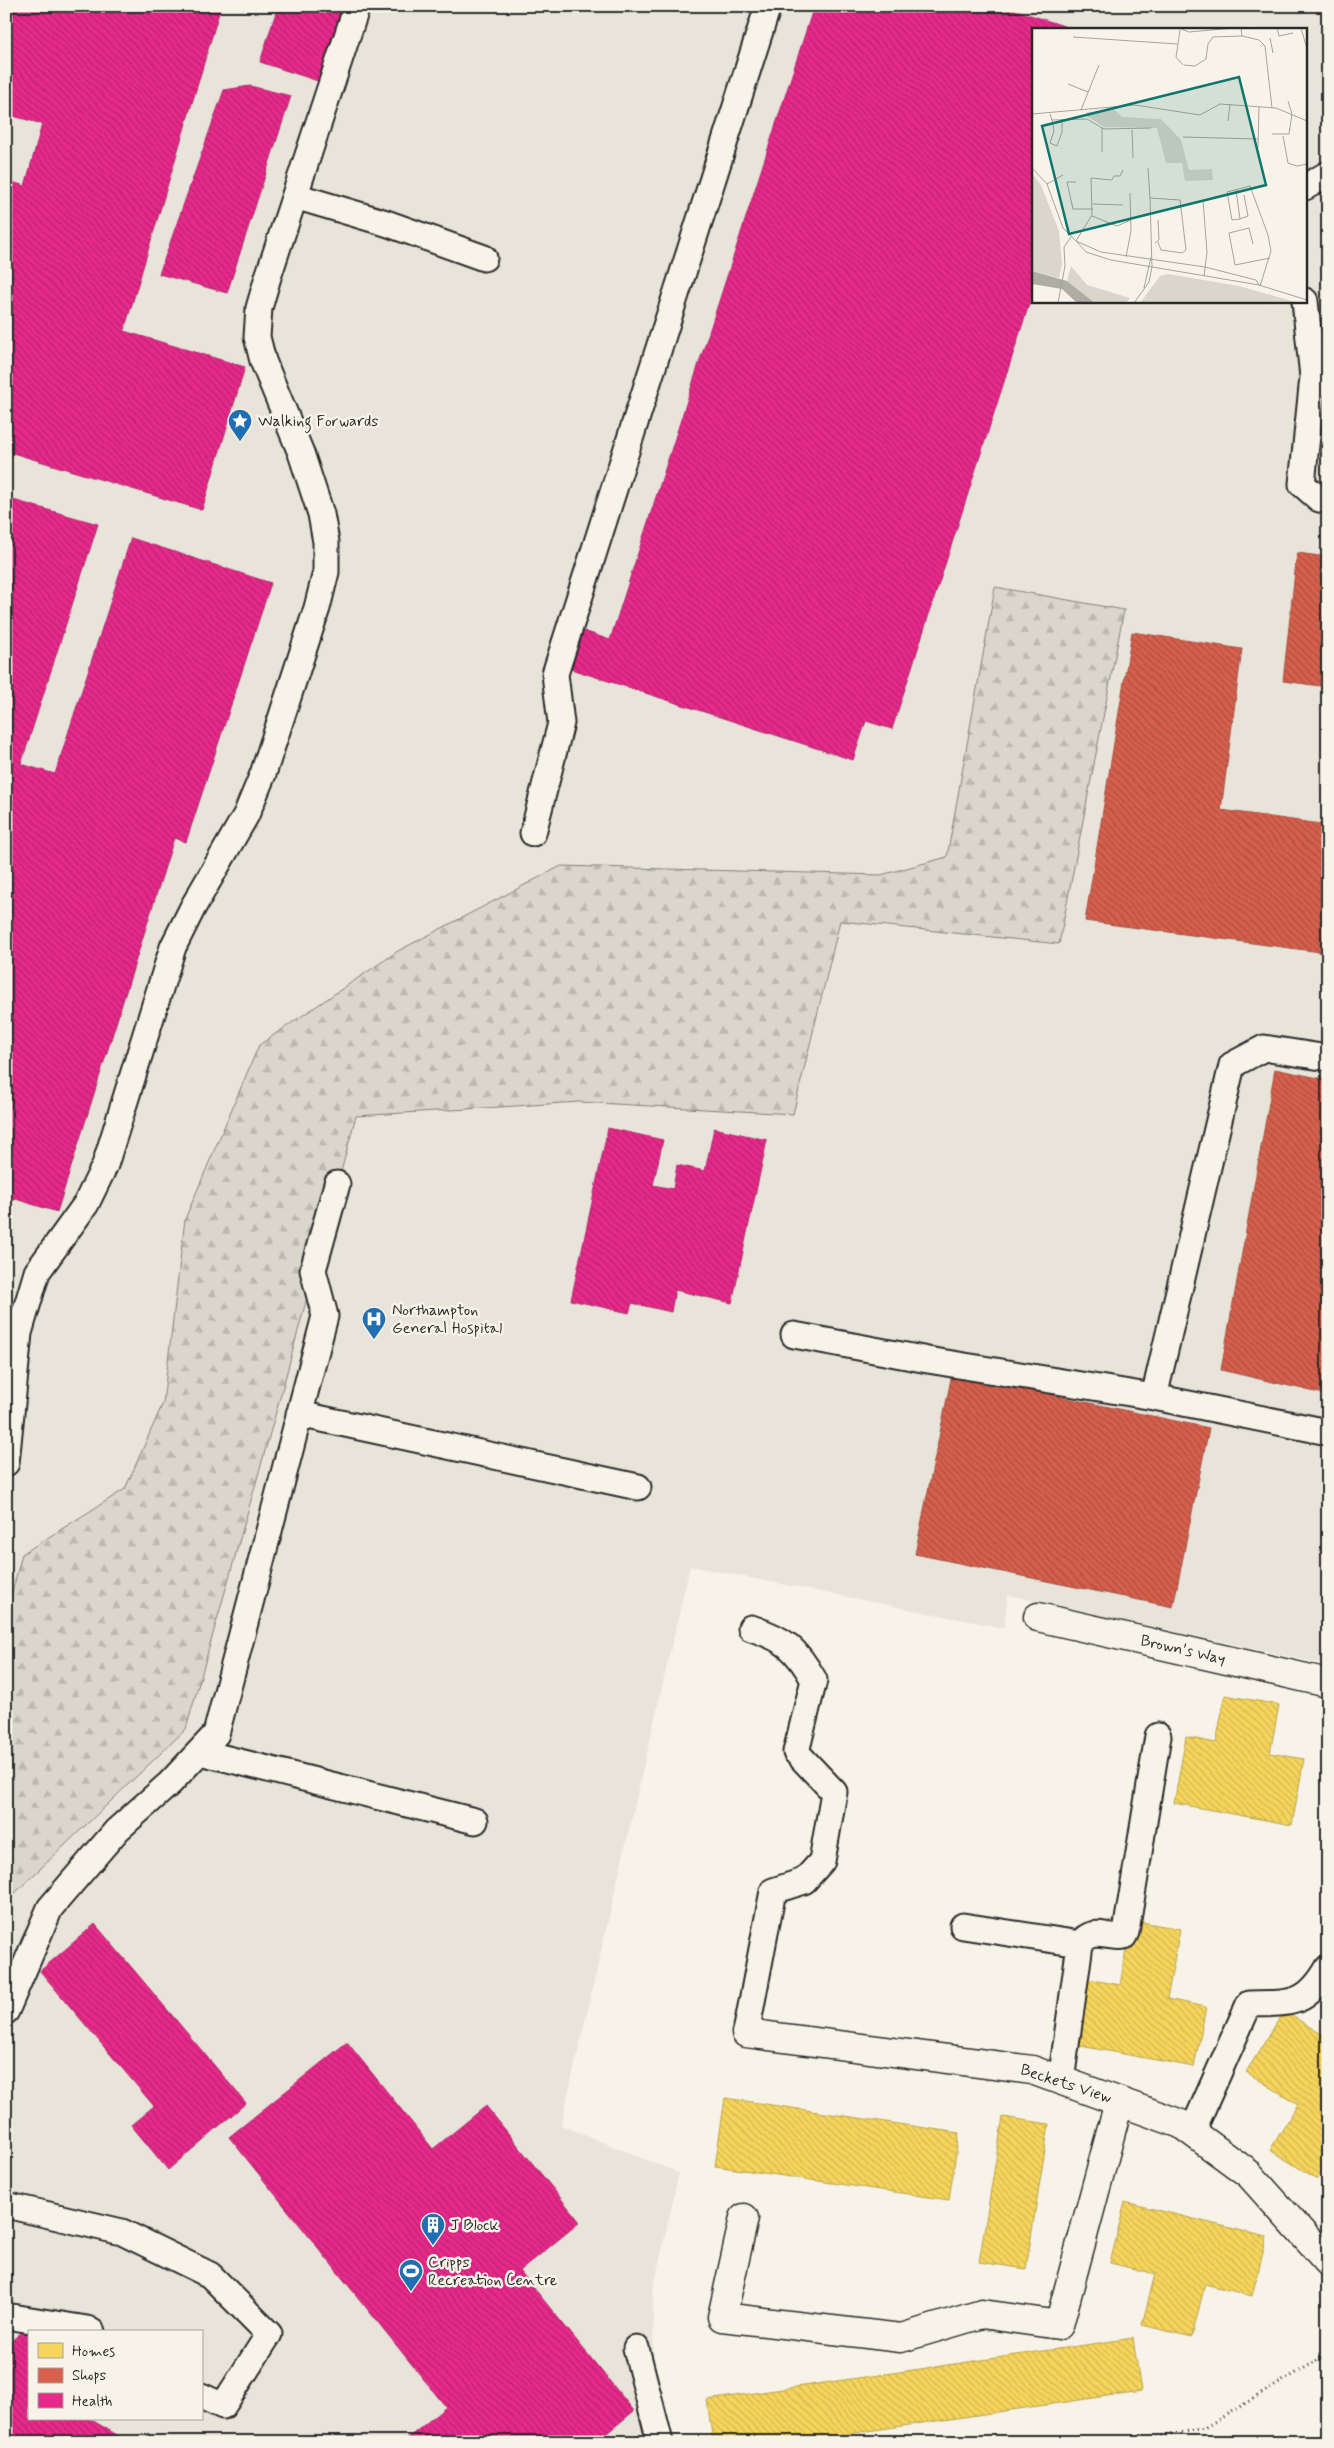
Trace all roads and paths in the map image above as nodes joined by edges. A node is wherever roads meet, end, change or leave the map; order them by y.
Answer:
1 (357, 6) edge
2 (768, 6) edge
3 (1328, 174) edge
4 (1306, 186) edge
5 (295, 196) junction
6 (484, 258) dead end
7 (1305, 302) edge
8 (1320, 380) edge
9 (1328, 500) edge
10 (533, 833) dead end
11 (1328, 1058) edge
12 (337, 1184) dead end
13 (794, 1335) dead end
14 (1154, 1397) junction
15 (299, 1414) junction
16 (1328, 1432) edge
17 (6, 1463) edge
18 (638, 1487) dead end
19 (1038, 1617) dead end
20 (751, 1628) dead end
21 (1328, 1683) edge
22 (1158, 1736) dead end
23 (200, 1752) junction
24 (475, 1821) dead end
25 (963, 1926) dead end
26 (1080, 1944) junction
27 (1328, 1968) edge
28 (6, 2011) edge
29 (746, 2033) joint
30 (1061, 2080) junction
31 (1119, 2102) junction
32 (1192, 2132) junction
33 (6, 2205) edge
34 (744, 2218) dead end
35 (1328, 2262) edge
36 (6, 2316) edge
37 (89, 2330) edge
38 (636, 2348) dead end
39 (1328, 2354) edge
40 (202, 2396) edge
41 (660, 2442) edge
42 (1132, 2442) edge

1 - 5 lane
2 - 10 lane
3 - 4 lane
5 - 6 lane
5 - 17 lane
7 - 8 lane
8 - 9 lane
11 - 14 lane
12 - 15 lane
13 - 14 lane
14 - 16 lane
15 - 18 lane
15 - 23 lane
19 - 21 street, Brown's Way
20 - 29 lane
22 - 26 lane
23 - 24 lane
23 - 28 lane
25 - 26 lane
26 - 30 lane
27 - 32 lane
29 - 30 street, Beckets View
30 - 31 street, Beckets View
31 - 32 street, Beckets View
31 - 34 street
32 - 35 street, Beckets View
33 - 40 lane
36 - 37 lane
38 - 41 lane
39 - 42 path

